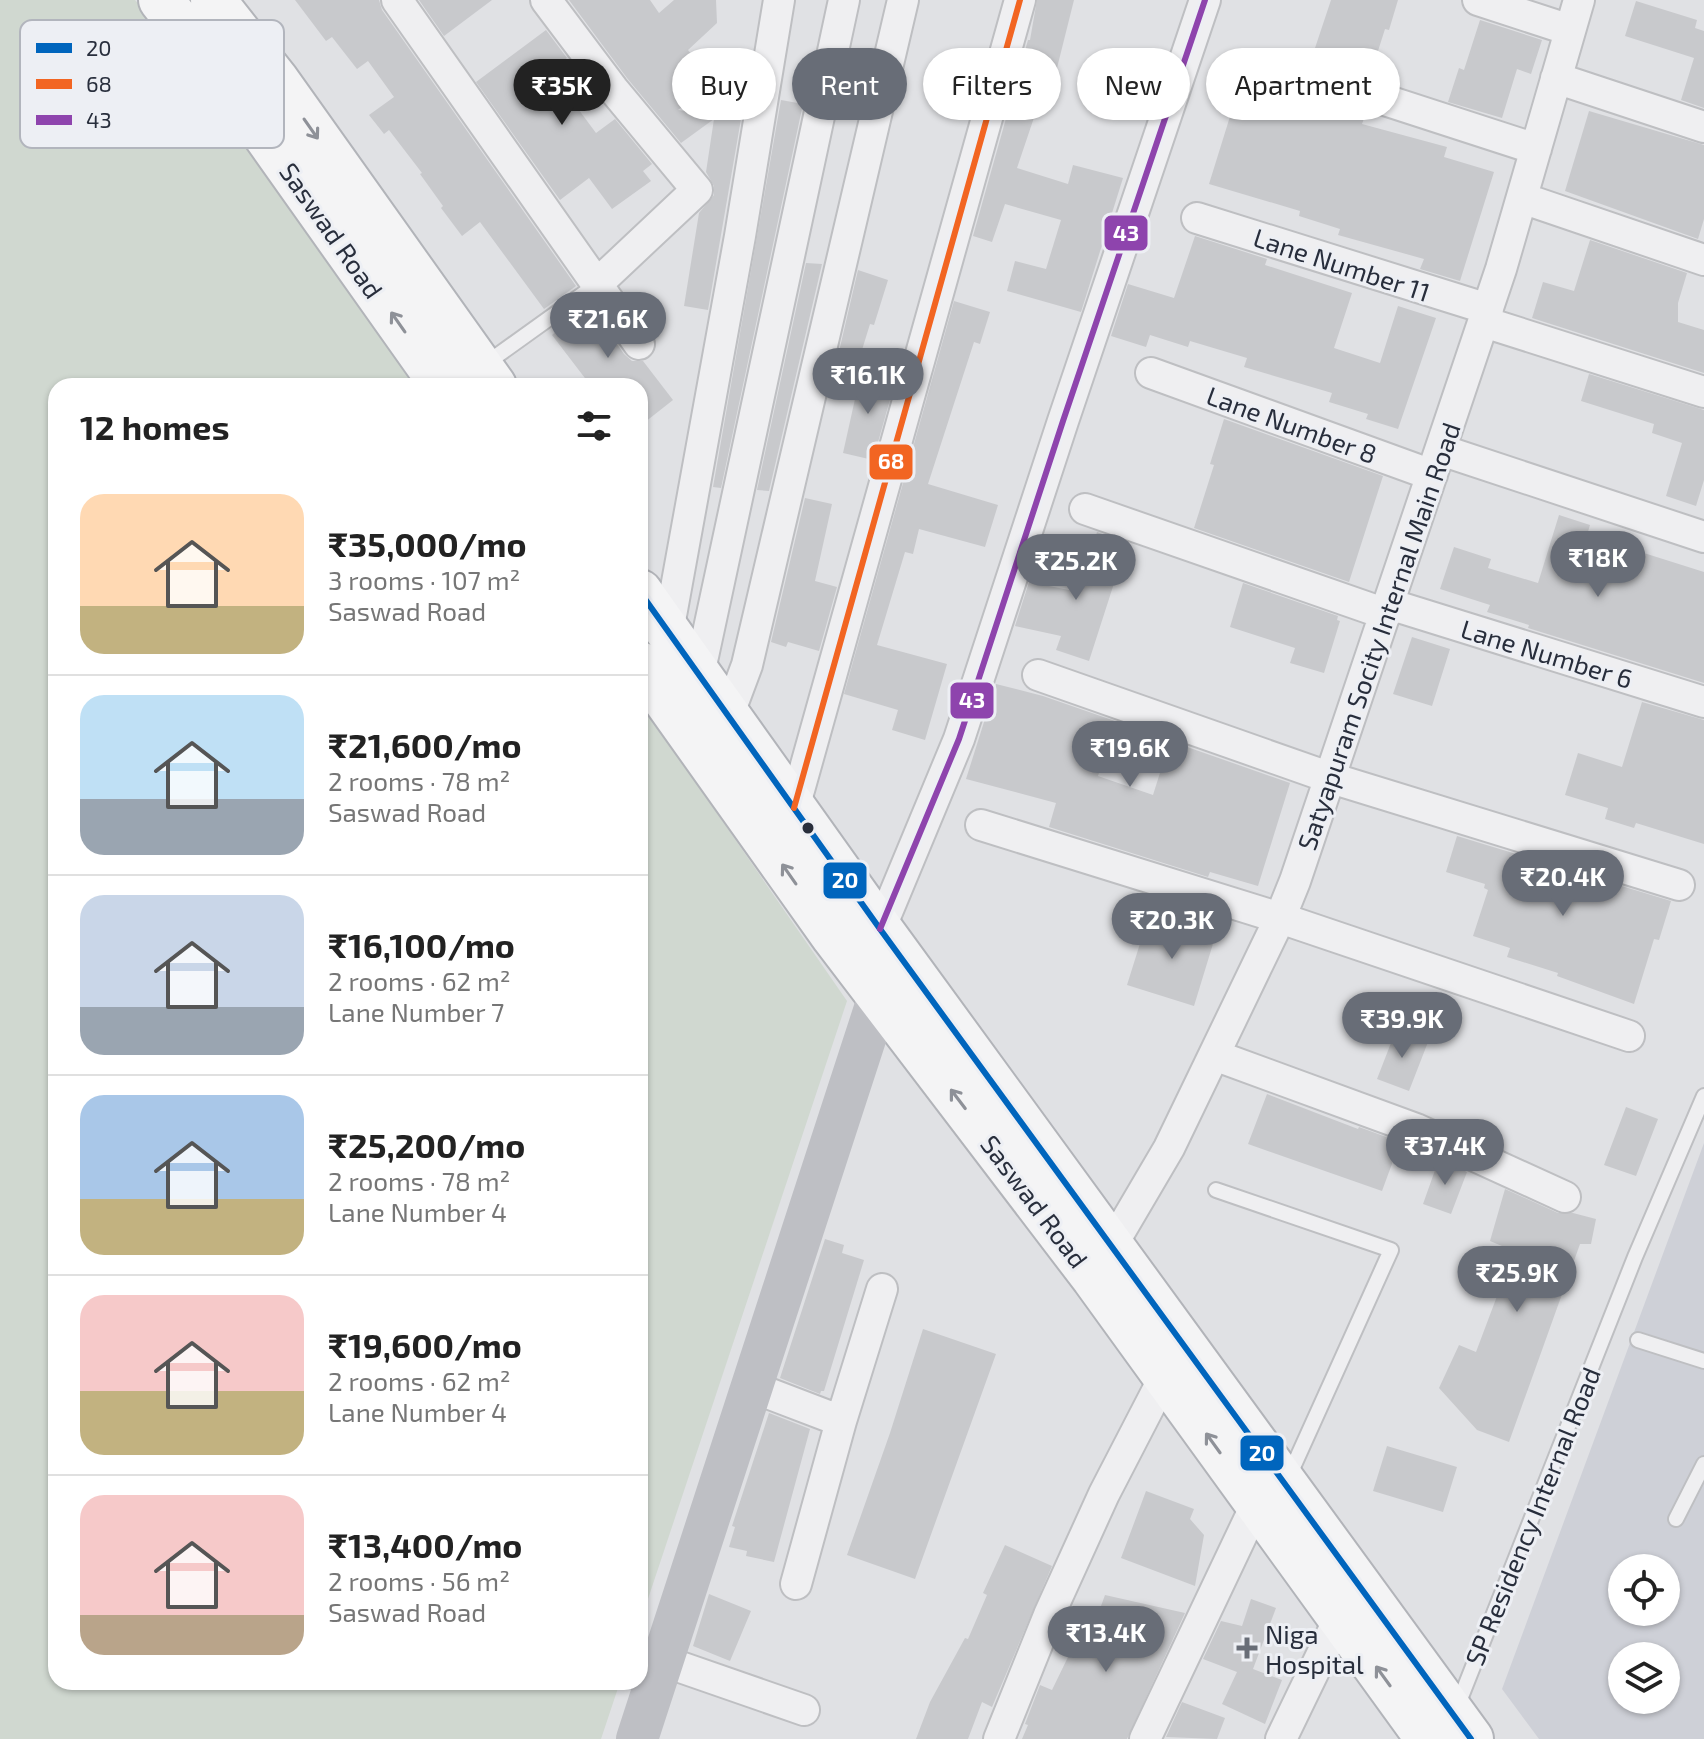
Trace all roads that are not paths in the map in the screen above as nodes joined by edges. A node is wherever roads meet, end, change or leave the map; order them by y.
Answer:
1 (161, 0) edge
2 (213, 0) edge
3 (397, 0) edge
4 (546, 0) edge
5 (779, 0) edge
6 (844, 0) edge
7 (903, 0) edge
8 (1020, 0) edge
9 (1205, 0) edge
10 (1478, 0) edge
11 (1579, 0) edge
12 (177, 20) edge
13 (229, 20) edge
14 (1570, 30) junction
15 (1556, 78) junction
16 (284, 92) edge
17 (1400, 105) edge
18 (1704, 127) edge
19 (280, 148) edge
20 (1536, 149) junction
21 (1522, 198) junction
22 (1197, 218) dead end
23 (1704, 260) edge
24 (597, 284) junction
25 (1486, 316) junction
26 (639, 344) dead end
27 (1151, 373) dead end
28 (470, 378) edge
29 (471, 378) edge
30 (475, 378) edge
31 (1704, 392) edge
32 (1437, 462) junction
33 (1085, 509) dead end
34 (1704, 537) edge
35 (648, 603) edge
36 (1387, 609) junction
37 (668, 632) junction
38 (648, 675) edge
39 (699, 675) junction
40 (1038, 675) dead end
41 (1704, 702) edge
42 (728, 716) junction
43 (1331, 778) junction
44 (794, 808) junction
45 (981, 825) dead end
46 (1679, 885) dead end
47 (1280, 918) junction
48 (880, 929) junction
49 (879, 996) junction
50 (1629, 1036) dead end
51 (1214, 1055) junction
52 (1704, 1096) edge
53 (1216, 1190) dead end
54 (1565, 1197) dead end
55 (1112, 1245) junction
56 (882, 1289) dead end
57 (1638, 1340) dead end
58 (1704, 1361) edge
59 (1165, 1376) junction
60 (752, 1387) junction
61 (841, 1421) junction
62 (1704, 1464) edge
63 (1271, 1493) junction
64 (1676, 1519) dead end
65 (796, 1584) dead end
66 (1340, 1617) junction
67 (663, 1661) junction
68 (804, 1710) dead end
69 (1451, 1731) edge
70 (637, 1739) edge
71 (999, 1739) edge
72 (1145, 1739) edge
73 (1281, 1739) edge

12 -> 1 highway, Saswad Road
2 -> 13 highway, Saswad Road
3 - 24 street
4 - 24 street
5 - 37 street
6 - 39 street
7 - 42 street
8 - 44 street
9 - 48 street
10 - 14 street
11 - 14 street, Satyapuram Socity Internal Main Road
14 - 15 street, Satyapuram Socity Internal Main Road
15 - 18 street
15 - 20 street, Satyapuram Socity Internal Main Road
16 -> 29 highway, Saswad Road
17 - 20 street
28 -> 19 highway, Saswad Road
20 - 21 street, Satyapuram Socity Internal Main Road
21 - 23 street
21 - 25 street, Satyapuram Socity Internal Main Road
22 - 25 street, Lane Number 11
24 - 26 street
24 - 30 lane
25 - 31 street, Lane Number 11
25 - 32 street, Satyapuram Socity Internal Main Road
27 - 32 street, Lane Number 8
32 - 34 street, Lane Number 8
32 - 36 street, Satyapuram Socity Internal Main Road
33 - 36 street, Lane Number 6
35 - 37 highway, Saswad Road
36 - 41 street, Lane Number 6
36 - 43 street, Satyapuram Socity Internal Main Road
37 - 39 highway, Saswad Road
49 -> 38 highway, Saswad Road
39 - 42 highway, Saswad Road
40 - 43 street
42 - 44 highway, Saswad Road
43 - 46 street
43 - 47 street, Satyapuram Socity Internal Main Road
44 - 48 highway, Saswad Road
45 - 47 street
47 - 50 street
47 - 51 street, Satyapuram Socity Internal Main Road
48 - 55 highway, Saswad Road
59 -> 49 highway, Saswad Road
49 - 60 street
51 - 54 street
51 - 55 street, Satyapuram Socity Internal Main Road
52 - 69 lane, SP Residency Internal Road
53 - 63 lane
55 - 63 highway, Saswad Road
56 - 61 street
57 - 58 lane
63 -> 59 highway, Saswad Road
59 - 71 street
60 - 61 street
60 - 67 street
61 - 65 street
62 - 64 lane
63 - 66 highway, Saswad Road
63 - 69 highway, Saswad Road
63 - 72 street
69 -> 66 highway, Saswad Road
66 - 73 street
67 - 68 street
67 - 70 street

